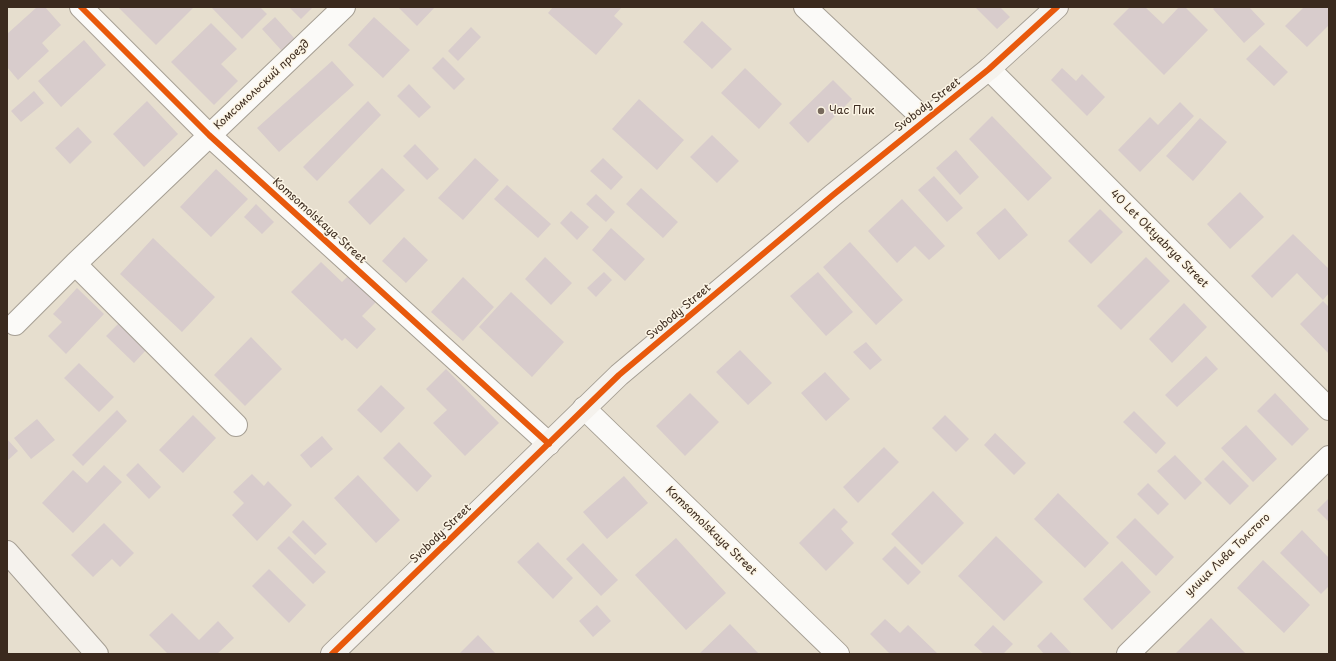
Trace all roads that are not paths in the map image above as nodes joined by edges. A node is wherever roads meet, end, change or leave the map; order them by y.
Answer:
1 (81, 7) edge
2 (344, 7) edge
3 (805, 7) edge
4 (1057, 7) edge
5 (989, 70) junction
6 (925, 120) junction
7 (209, 135) junction
8 (75, 264) junction
9 (15, 324) dead end
10 (584, 408) junction
11 (1329, 409) edge
12 (236, 425) dead end
13 (549, 444) junction
14 (1329, 457) edge
15 (7, 552) edge
16 (97, 654) edge
17 (332, 654) edge
18 (838, 654) edge
19 (1128, 654) edge

1 - 7 street, Komsomolskaya Street
2 - 7 street, Комсомольский проезд
3 - 6 street
4 - 5 street, Svobody Street
5 - 6 street, Svobody Street
5 - 11 street, 40 Let Oktyabrya Street
6 - 10 street, Svobody Street
7 - 8 street, Комсомольский проезд
7 - 13 street, Komsomolskaya Street
8 - 9 street, Комсомольский проезд
8 - 12 street
10 - 13 street, Svobody Street
10 - 18 street, Komsomolskaya Street
13 - 17 street, Svobody Street
14 - 19 street, улица Льва Толстого
15 - 16 street

